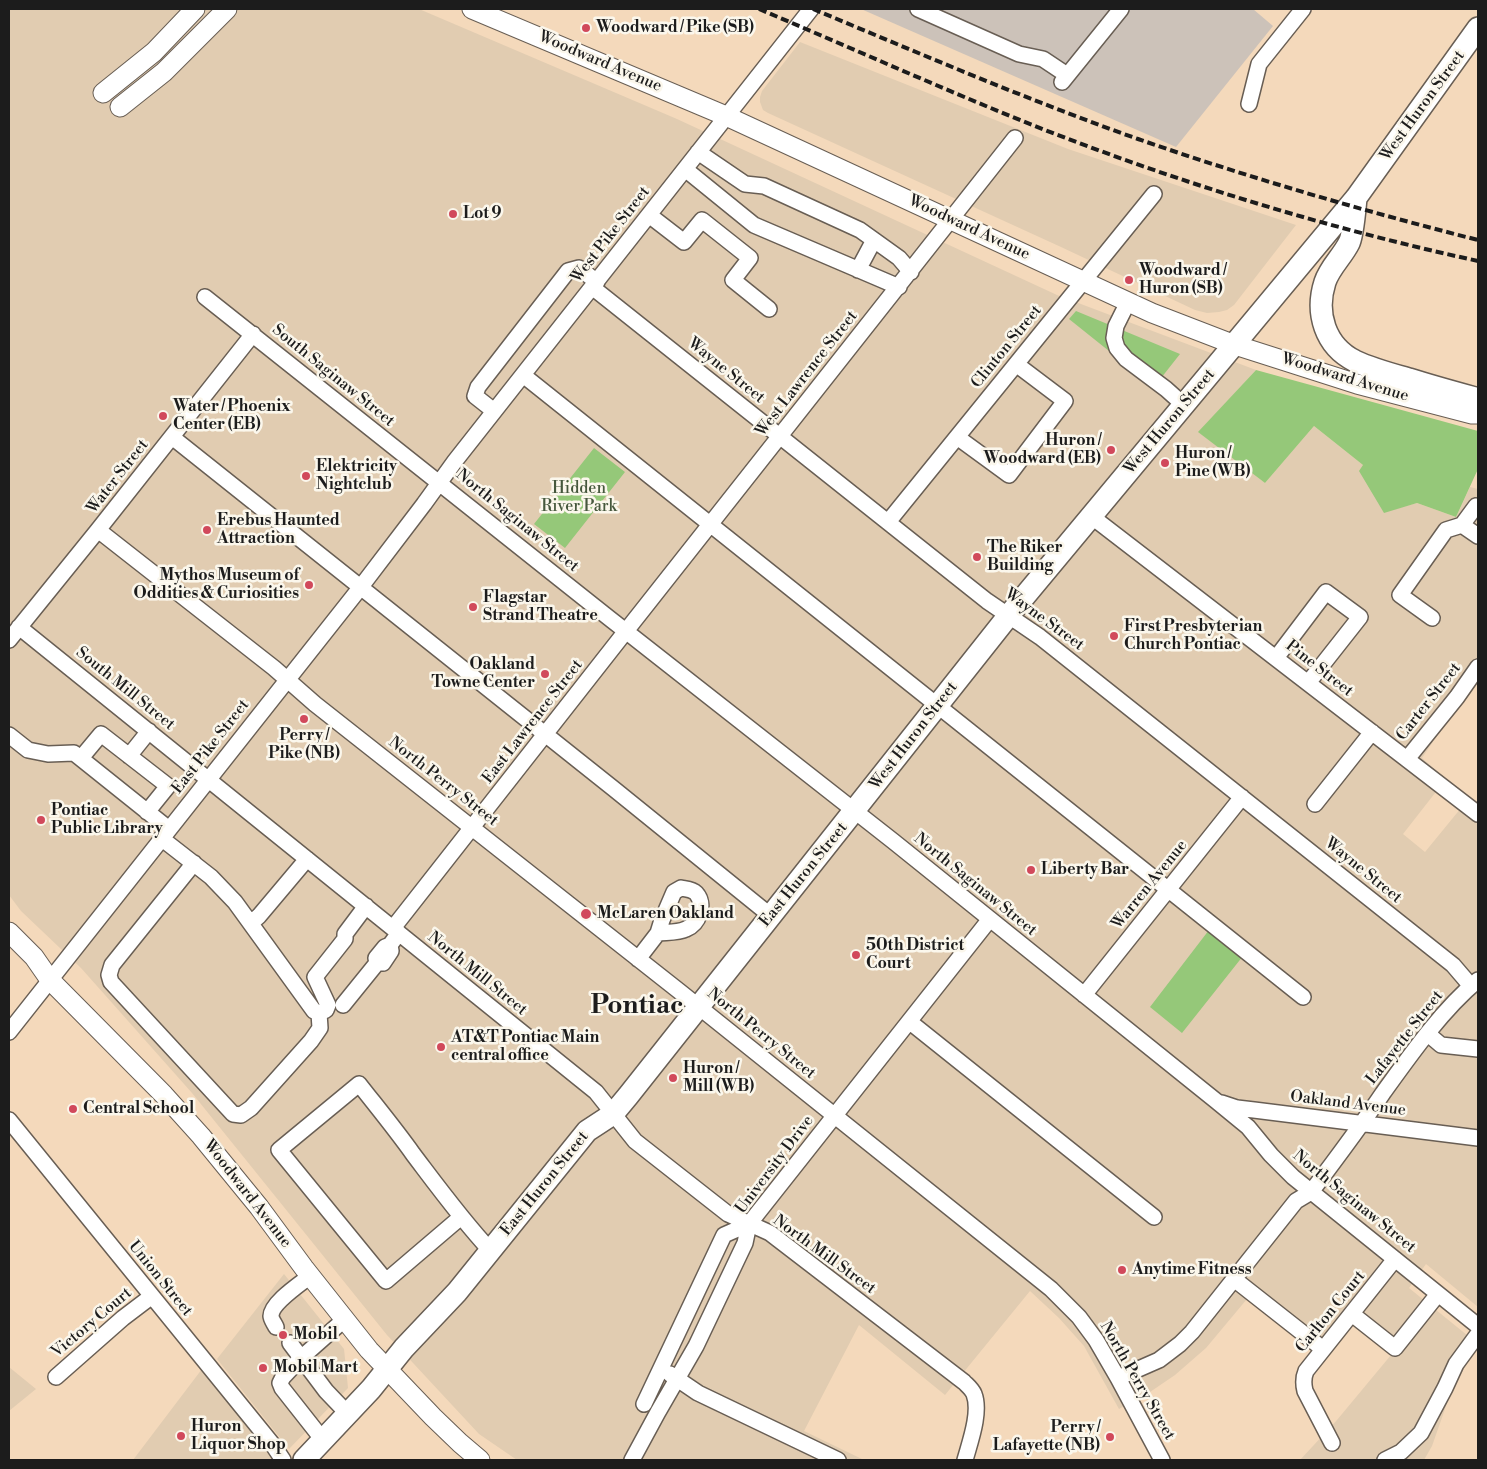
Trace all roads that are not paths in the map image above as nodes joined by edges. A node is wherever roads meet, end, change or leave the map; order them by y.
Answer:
1 (195, 9) edge
2 (227, 9) edge
3 (472, 9) edge
4 (811, 9) edge
5 (918, 9) edge
6 (1121, 9) edge
7 (1303, 9) edge
8 (1478, 28) edge
9 (103, 93) dead end
10 (1249, 104) dead end
11 (120, 107) dead end
12 (726, 116) junction
13 (1016, 138) dead end
14 (698, 152) junction
15 (685, 169) junction
16 (745, 184) junction
17 (1154, 194) dead end
18 (1356, 198) junction
19 (734, 209) junction
20 (649, 215) junction
21 (952, 220) junction
22 (874, 240) junction
23 (858, 270) junction
24 (911, 272) junction
25 (1082, 282) junction
26 (595, 284) junction
27 (899, 287) junction
28 (205, 296) dead end
29 (1128, 302) junction
30 (769, 308) dead end
31 (253, 334) junction
32 (1235, 345) junction
33 (1016, 364) junction
34 (522, 375) junction
35 (1478, 401) edge
36 (1185, 406) junction
37 (494, 411) junction
38 (1478, 414) edge
39 (780, 436) junction
40 (172, 437) junction
41 (957, 437) junction
42 (440, 482) junction
43 (1478, 508) edge
44 (1091, 516) junction
45 (888, 522) junction
46 (1462, 524) junction
47 (710, 525) junction
48 (98, 530) junction
49 (1478, 536) edge
50 (360, 588) junction
51 (1009, 615) junction
52 (1432, 618) dead end
53 (19, 627) junction
54 (626, 631) junction
55 (9, 640) edge
56 (1276, 658) junction
57 (1478, 667) edge
58 (287, 680) junction
59 (1308, 683) junction
60 (937, 705) junction
61 (149, 731) junction
62 (1372, 732) junction
63 (9, 734) edge
64 (545, 734) junction
65 (130, 756) junction
66 (81, 758) junction
67 (1407, 759) junction
68 (208, 779) junction
69 (1242, 797) junction
70 (1315, 804) dead end
71 (855, 811) junction
72 (147, 812) junction
73 (1478, 814) edge
74 (472, 828) junction
75 (165, 833) junction
76 (307, 859) junction
77 (194, 863) junction
78 (1168, 890) junction
79 (369, 909) junction
80 (771, 916) junction
81 (990, 919) junction
82 (251, 923) junction
83 (9, 932) edge
84 (658, 933) dead end
85 (394, 936) junction
86 (638, 959) junction
87 (50, 980) junction
88 (1475, 983) edge
89 (1084, 995) junction
90 (1303, 997) dead end
91 (343, 1005) dead end
92 (698, 1007) junction
93 (319, 1013) junction
94 (910, 1022) junction
95 (9, 1032) edge
96 (1428, 1034) junction
97 (1478, 1050) edge
98 (1215, 1100) junction
99 (613, 1114) junction
100 (835, 1116) junction
101 (9, 1120) edge
102 (1362, 1124) junction
103 (1478, 1138) edge
104 (1312, 1192) junction
105 (461, 1217) junction
106 (1154, 1217) dead end
107 (749, 1224) junction
108 (490, 1250) junction
109 (1395, 1259) junction
110 (310, 1276) junction
111 (1234, 1279) junction
112 (1438, 1294) junction
113 (152, 1296) junction
114 (1352, 1314) junction
115 (345, 1319) junction
116 (276, 1326) dead end
117 (1478, 1326) edge
118 (1478, 1334) edge
119 (290, 1343) dead end
120 (1323, 1349) junction
121 (302, 1358) junction
122 (661, 1368) junction
123 (388, 1369) junction
124 (56, 1377) dead end
125 (1118, 1378) junction
126 (677, 1379) junction
127 (644, 1404) dead end
128 (348, 1414) junction
129 (323, 1440) junction
130 (1332, 1443) dead end
131 (283, 1460) edge
132 (304, 1460) edge
133 (480, 1460) edge
134 (632, 1460) edge
135 (838, 1460) edge
136 (965, 1460) edge
137 (1162, 1460) edge
138 (1385, 1460) edge

1 - 9 main road
2 - 11 main road
3 - 12 main road, Woodward Avenue
4 - 12 street, West Pike Street
5 - 6 street
7 - 10 street
8 - 18 highway, West Huron Street
12 - 14 street, West Pike Street
12 - 21 main road, Woodward Avenue
13 - 21 street, West Lawrence Street
14 - 15 street, West Pike Street
14 - 16 street
15 - 19 street
15 - 20 street, West Pike Street
16 - 19 street
16 - 22 street
17 - 25 street, Clinton Street
18 - 32 highway, West Huron Street
18 - 35 highway
19 - 23 street
20 - 26 street, West Pike Street
20 - 30 street
21 - 24 street, West Lawrence Street
21 - 25 main road, Woodward Avenue
22 - 23 street
22 - 24 street
23 - 27 street
24 - 27 street, West Lawrence Street
25 - 29 main road, Woodward Avenue
25 - 33 street, Clinton Street
26 - 34 street, West Pike Street
26 - 37 street, Wayne Street
26 - 39 street, Wayne Street
27 - 39 street, West Lawrence Street
28 - 31 street, South Saginaw Street
29 - 32 main road, Woodward Avenue
29 - 36 street
31 - 40 street, Water Street
31 - 42 street, South Saginaw Street
32 - 36 highway, West Huron Street
32 - 38 main road, Woodward Avenue
33 - 41 street, Clinton Street
33 - 41 street
34 - 37 street, West Pike Street
34 - 47 street
36 - 44 highway, West Huron Street
37 - 42 street, West Pike Street
39 - 45 street, Wayne Street
39 - 47 street, West Lawrence Street
40 - 48 street, Water Street
40 - 50 street
41 - 45 street, Clinton Street
42 - 50 street, East Pike Street
42 - 54 street, North Saginaw Street
43 - 46 street
44 - 51 highway, West Huron Street
44 - 56 street, Pine Street
45 - 51 street, Wayne Street
46 - 49 street
46 - 52 street
47 - 54 street, West Lawrence Street
47 - 60 street
48 - 53 street, Water Street
48 - 58 street, North Perry Street
50 - 58 street, East Pike Street
50 - 64 street
51 - 60 highway, West Huron Street
51 - 69 street, Wayne Street
53 - 55 street, Water Street
53 - 61 street, South Mill Street
54 - 64 street, East Lawrence Street
54 - 71 street, North Saginaw Street
56 - 59 street, Pine Street
56 - 59 street
57 - 67 street, Carter Street
58 - 68 street, East Pike Street
58 - 74 street, North Perry Street
59 - 62 street, Pine Street
60 - 71 highway, West Huron Street
60 - 78 street
61 - 65 street
61 - 68 street, South Mill Street
62 - 67 street, Pine Street
62 - 70 street
63 - 66 street
64 - 74 street, East Lawrence Street
64 - 80 street
65 - 66 street
65 - 72 street
66 - 72 street
67 - 73 street, Pine Street
68 - 75 street, East Pike Street
68 - 76 street, North Mill Street
69 - 78 street, Warren Avenue
69 - 88 street, Wayne Street
71 - 80 highway, East Huron Street
71 - 81 street, North Saginaw Street
72 - 75 street
74 - 85 street, East Lawrence Street
74 - 86 street, North Perry Street
75 - 77 street
75 - 87 street, East Pike Street
76 - 79 street, North Mill Street
76 - 82 street
77 - 82 street
77 - 93 street
78 - 89 street, Warren Avenue
78 - 90 street
79 - 85 street, North Mill Street
79 - 93 street
80 - 92 highway, East Huron Street
81 - 89 street, North Saginaw Street
81 - 94 street, University Drive
82 - 93 street
83 - 87 main road, Woodward Avenue
84 - 86 street
85 - 91 street, East Lawrence Street
85 - 99 street, North Mill Street
86 - 92 street, North Perry Street
87 - 95 street, East Pike Street
87 - 110 main road, Woodward Avenue
88 - 96 street, Lafayette Street
89 - 98 street, North Saginaw Street
92 - 99 highway, East Huron Street
92 - 100 street, North Perry Street
94 - 100 street, University Drive
94 - 106 street
96 - 97 street
96 - 102 street, Lafayette Street
98 - 102 street, Oakland Avenue
98 - 104 street, North Saginaw Street
99 - 107 street, North Mill Street
99 - 108 highway, East Huron Street
100 - 107 street, University Drive
100 - 125 street, North Perry Street
101 - 113 street, Union Street
102 - 103 street, Oakland Avenue
102 - 104 street, Lafayette Street
104 - 109 street, North Saginaw Street
104 - 111 street, Lafayette Street
105 - 105 street
105 - 108 street
107 - 122 street
107 - 126 street, University Drive
107 - 136 street, North Mill Street
108 - 123 highway, East Huron Street
109 - 112 street, North Saginaw Street
109 - 114 street, Carlton Court
110 - 115 main road, Woodward Avenue
110 - 116 street
111 - 120 street
111 - 125 street, Lafayette Street
112 - 114 street
112 - 117 street, North Saginaw Street
113 - 124 street, Victory Court
113 - 131 street, Union Street
114 - 120 street, Carlton Court
115 - 121 street
115 - 123 main road, Woodward Avenue
118 - 138 street
119 - 121 street
120 - 130 street, Carlton Court
121 - 128 street
121 - 129 street
122 - 126 street
122 - 127 street
123 - 128 highway, East Huron Street
123 - 133 main road, Woodward Avenue
125 - 137 street, North Perry Street
126 - 134 street, University Drive
126 - 135 street
128 - 129 highway, East Huron Street
129 - 132 highway, East Huron Street

